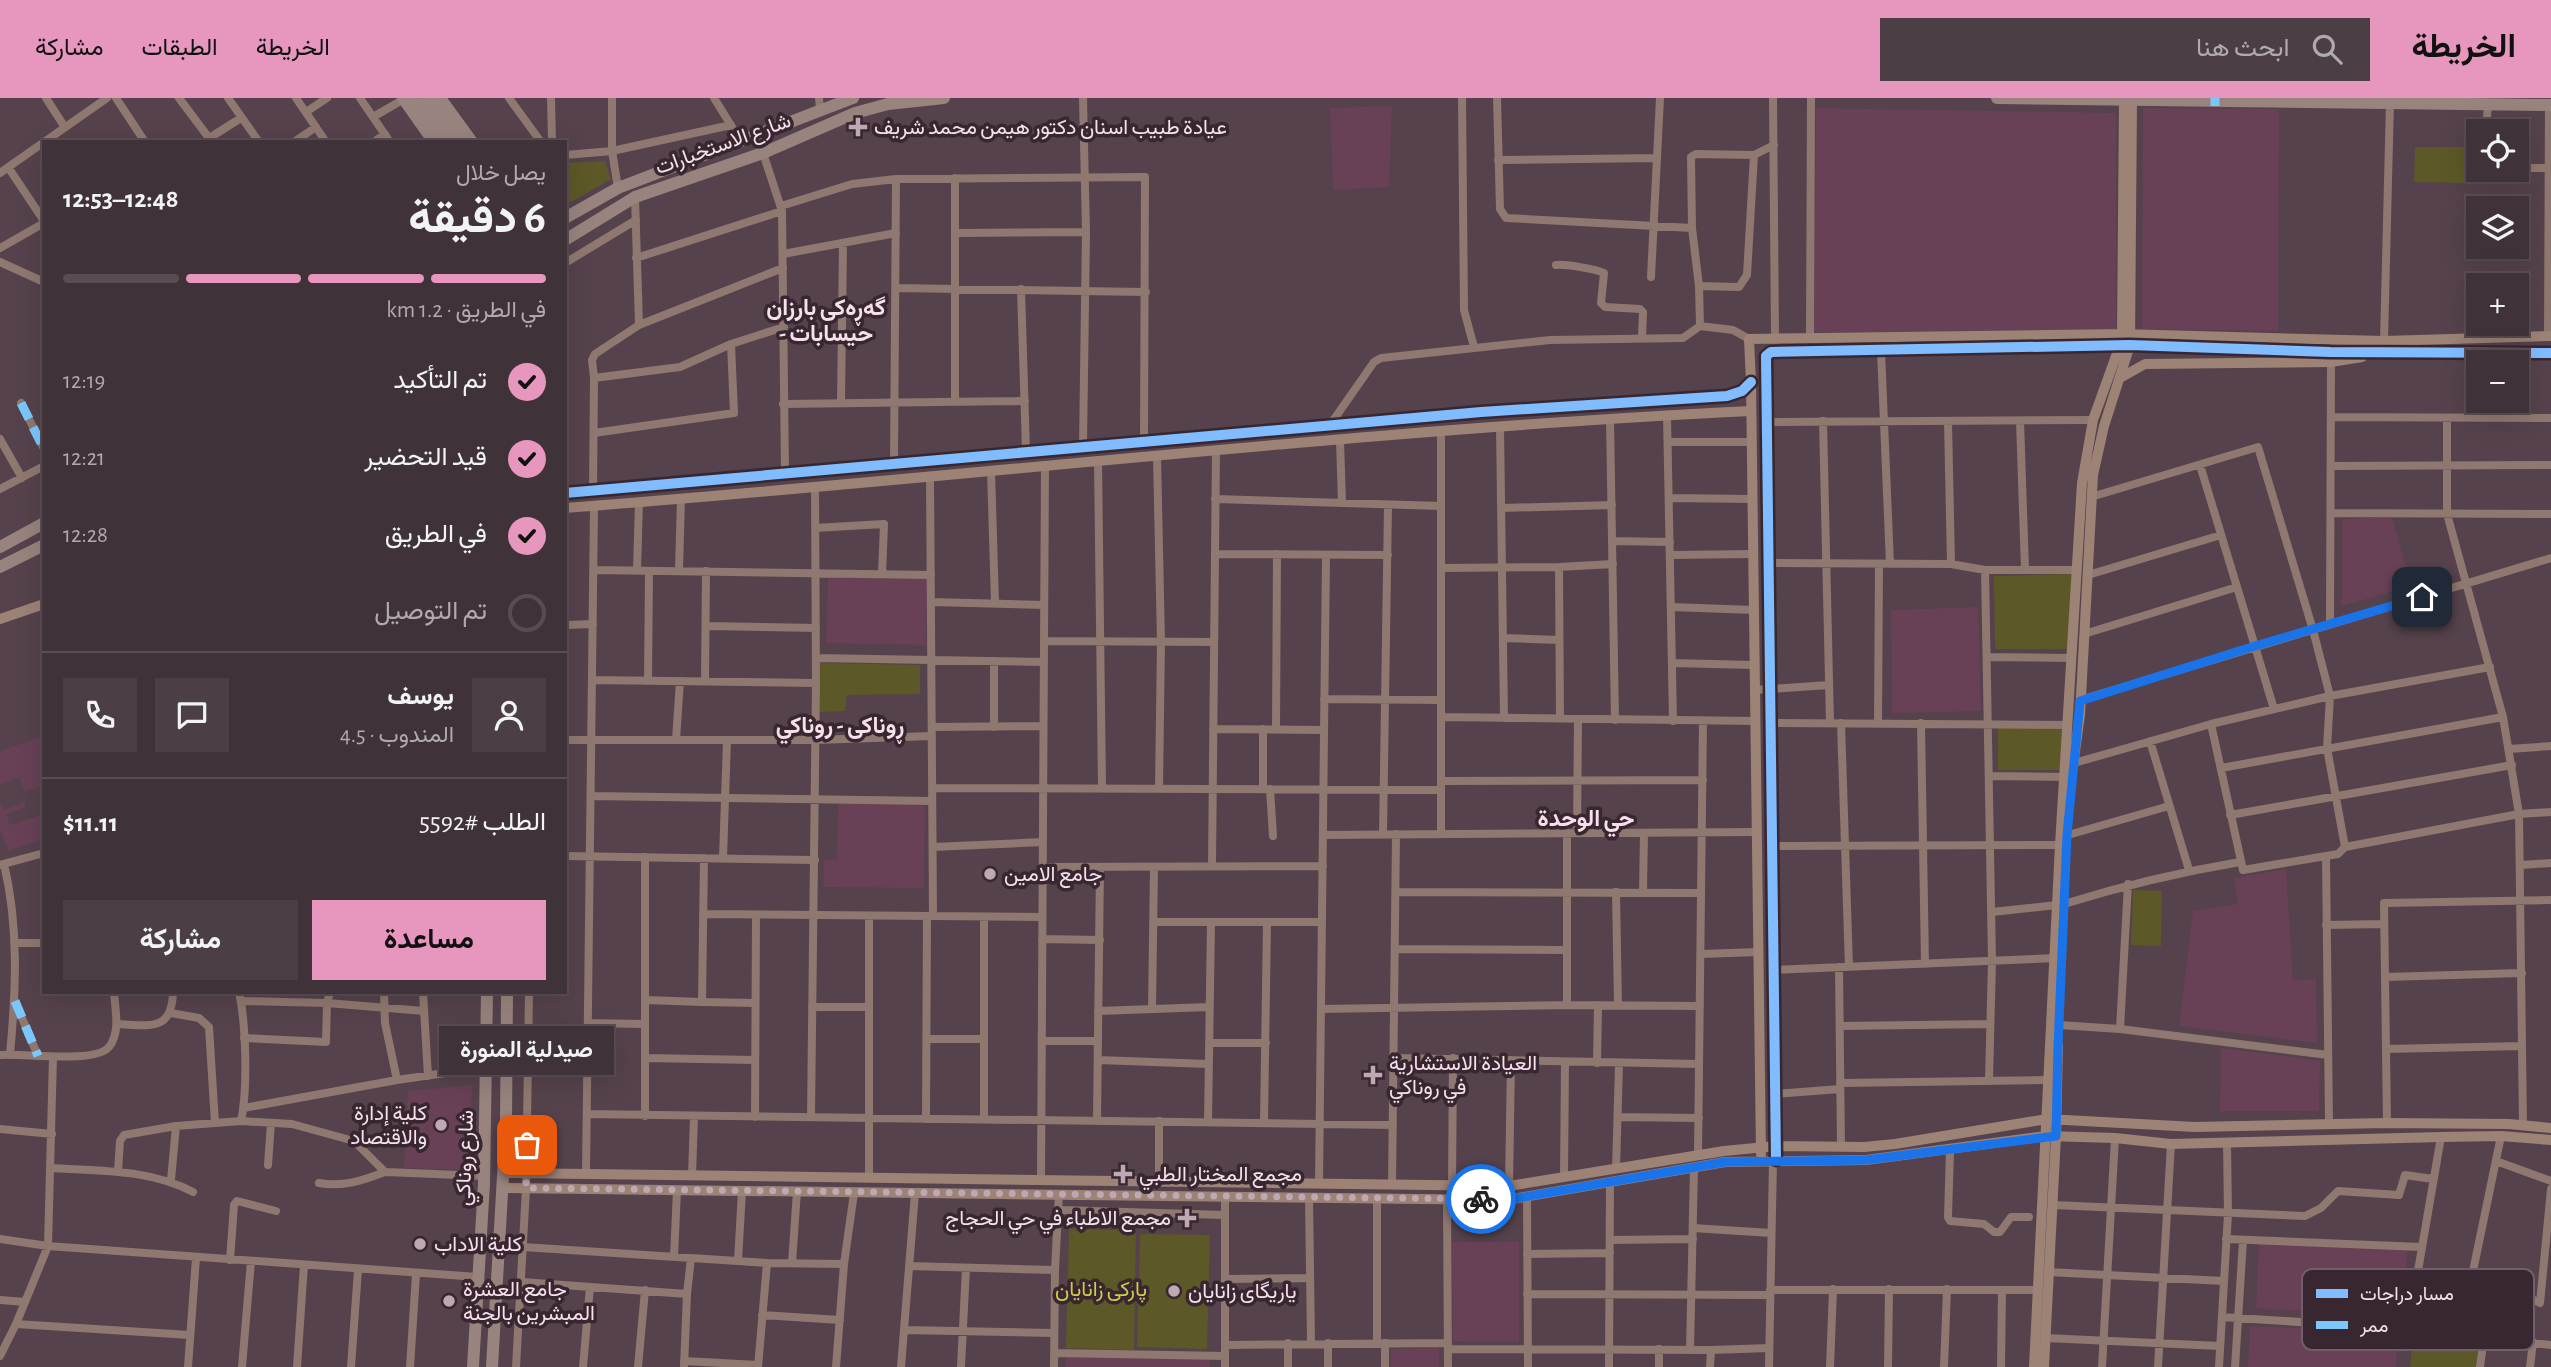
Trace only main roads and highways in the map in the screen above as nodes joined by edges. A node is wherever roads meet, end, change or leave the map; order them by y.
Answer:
1 (404, 98) edge
2 (414, 98) edge
3 (428, 98) edge
4 (440, 98) edge
5 (852, 98) edge
6 (944, 98) edge
7 (1997, 98) edge
8 (2128, 99) edge
9 (2295, 99) edge
10 (819, 104) edge
11 (2550, 105) edge
12 (856, 113) junction
13 (432, 140) edge
14 (444, 140) edge
15 (457, 140) edge
16 (471, 140) edge
17 (583, 207) junction
18 (567, 211) edge
19 (567, 217) edge
20 (567, 239) edge
21 (2549, 336) edge
22 (1860, 338) junction
23 (2126, 339) junction
24 (1861, 352) junction
25 (2380, 353) junction
26 (2551, 353) edge
27 (2120, 378) junction
28 (1751, 382) junction
29 (1722, 396) junction
30 (1751, 411) junction
31 (1722, 412) junction
32 (1278, 429) junction
33 (1279, 444) junction
34 (567, 493) edge
35 (567, 508) edge
36 (42, 524) edge
37 (42, 546) edge
38 (0, 547) edge
39 (0, 567) edge
40 (42, 605) edge
41 (0, 618) edge
42 (2061, 904) junction
43 (488, 994) edge
44 (507, 994) edge
45 (2052, 1119) junction
46 (2551, 1128) edge
47 (2051, 1136) junction
48 (2551, 1140) edge
49 (1776, 1146) junction
50 (1760, 1147) junction
51 (1770, 1160) junction
52 (503, 1173) junction
53 (1126, 1181) junction
54 (502, 1188) junction
55 (1126, 1196) junction
56 (474, 1351) junction
57 (493, 1351) junction
58 (473, 1367) edge
59 (492, 1367) edge
60 (2034, 1367) edge
61 (2044, 1367) edge

1 - 13 main road
2 - 14 main road
3 - 15 main road
4 - 16 main road
5 - 10 main road, شارع الاستخبارات
5 - 12 main road
6 - 12 main road, شارع الاستخبارات
7 - 8 main road
8 - 9 main road
8 - 23 main road
9 - 11 main road
10 - 17 main road, شارع الاستخبارات
12 - 20 main road, شارع الاستخبارات
17 - 18 main road
17 - 19 main road, شارع الاستخبارات
21 - 23 main road
22 - 23 main road
22 - 24 main road
22 - 28 main road
23 - 24 main road
23 - 25 main road
23 - 27 main road
23 - 42 main road
24 - 49 main road
25 - 26 main road
25 - 27 main road
27 - 42 main road
28 - 29 main road
28 - 30 main road
29 - 31 main road
29 - 32 main road
30 - 31 main road
30 - 50 main road
31 - 33 main road
32 - 33 main road
32 - 34 main road
33 - 35 main road
36 - 38 main road
37 - 39 main road
40 - 41 main road
42 - 45 main road
42 - 45 main road
43 - 56 main road, شارع روناكي
44 - 52 main road, شارع روناكي
45 - 46 main road
45 - 47 main road
45 - 49 main road
47 - 48 main road
47 - 51 main road
47 - 60 main road
47 - 61 main road
49 - 50 main road
49 - 51 main road
50 - 51 main road
50 - 53 main road
51 - 55 main road
52 - 53 main road
52 - 54 main road, شارع روناكي
53 - 55 main road
54 - 55 main road
54 - 57 main road, شارع روناكي
56 - 57 main road
56 - 58 main road, شارع روناكي
57 - 59 main road, شارع روناكي

